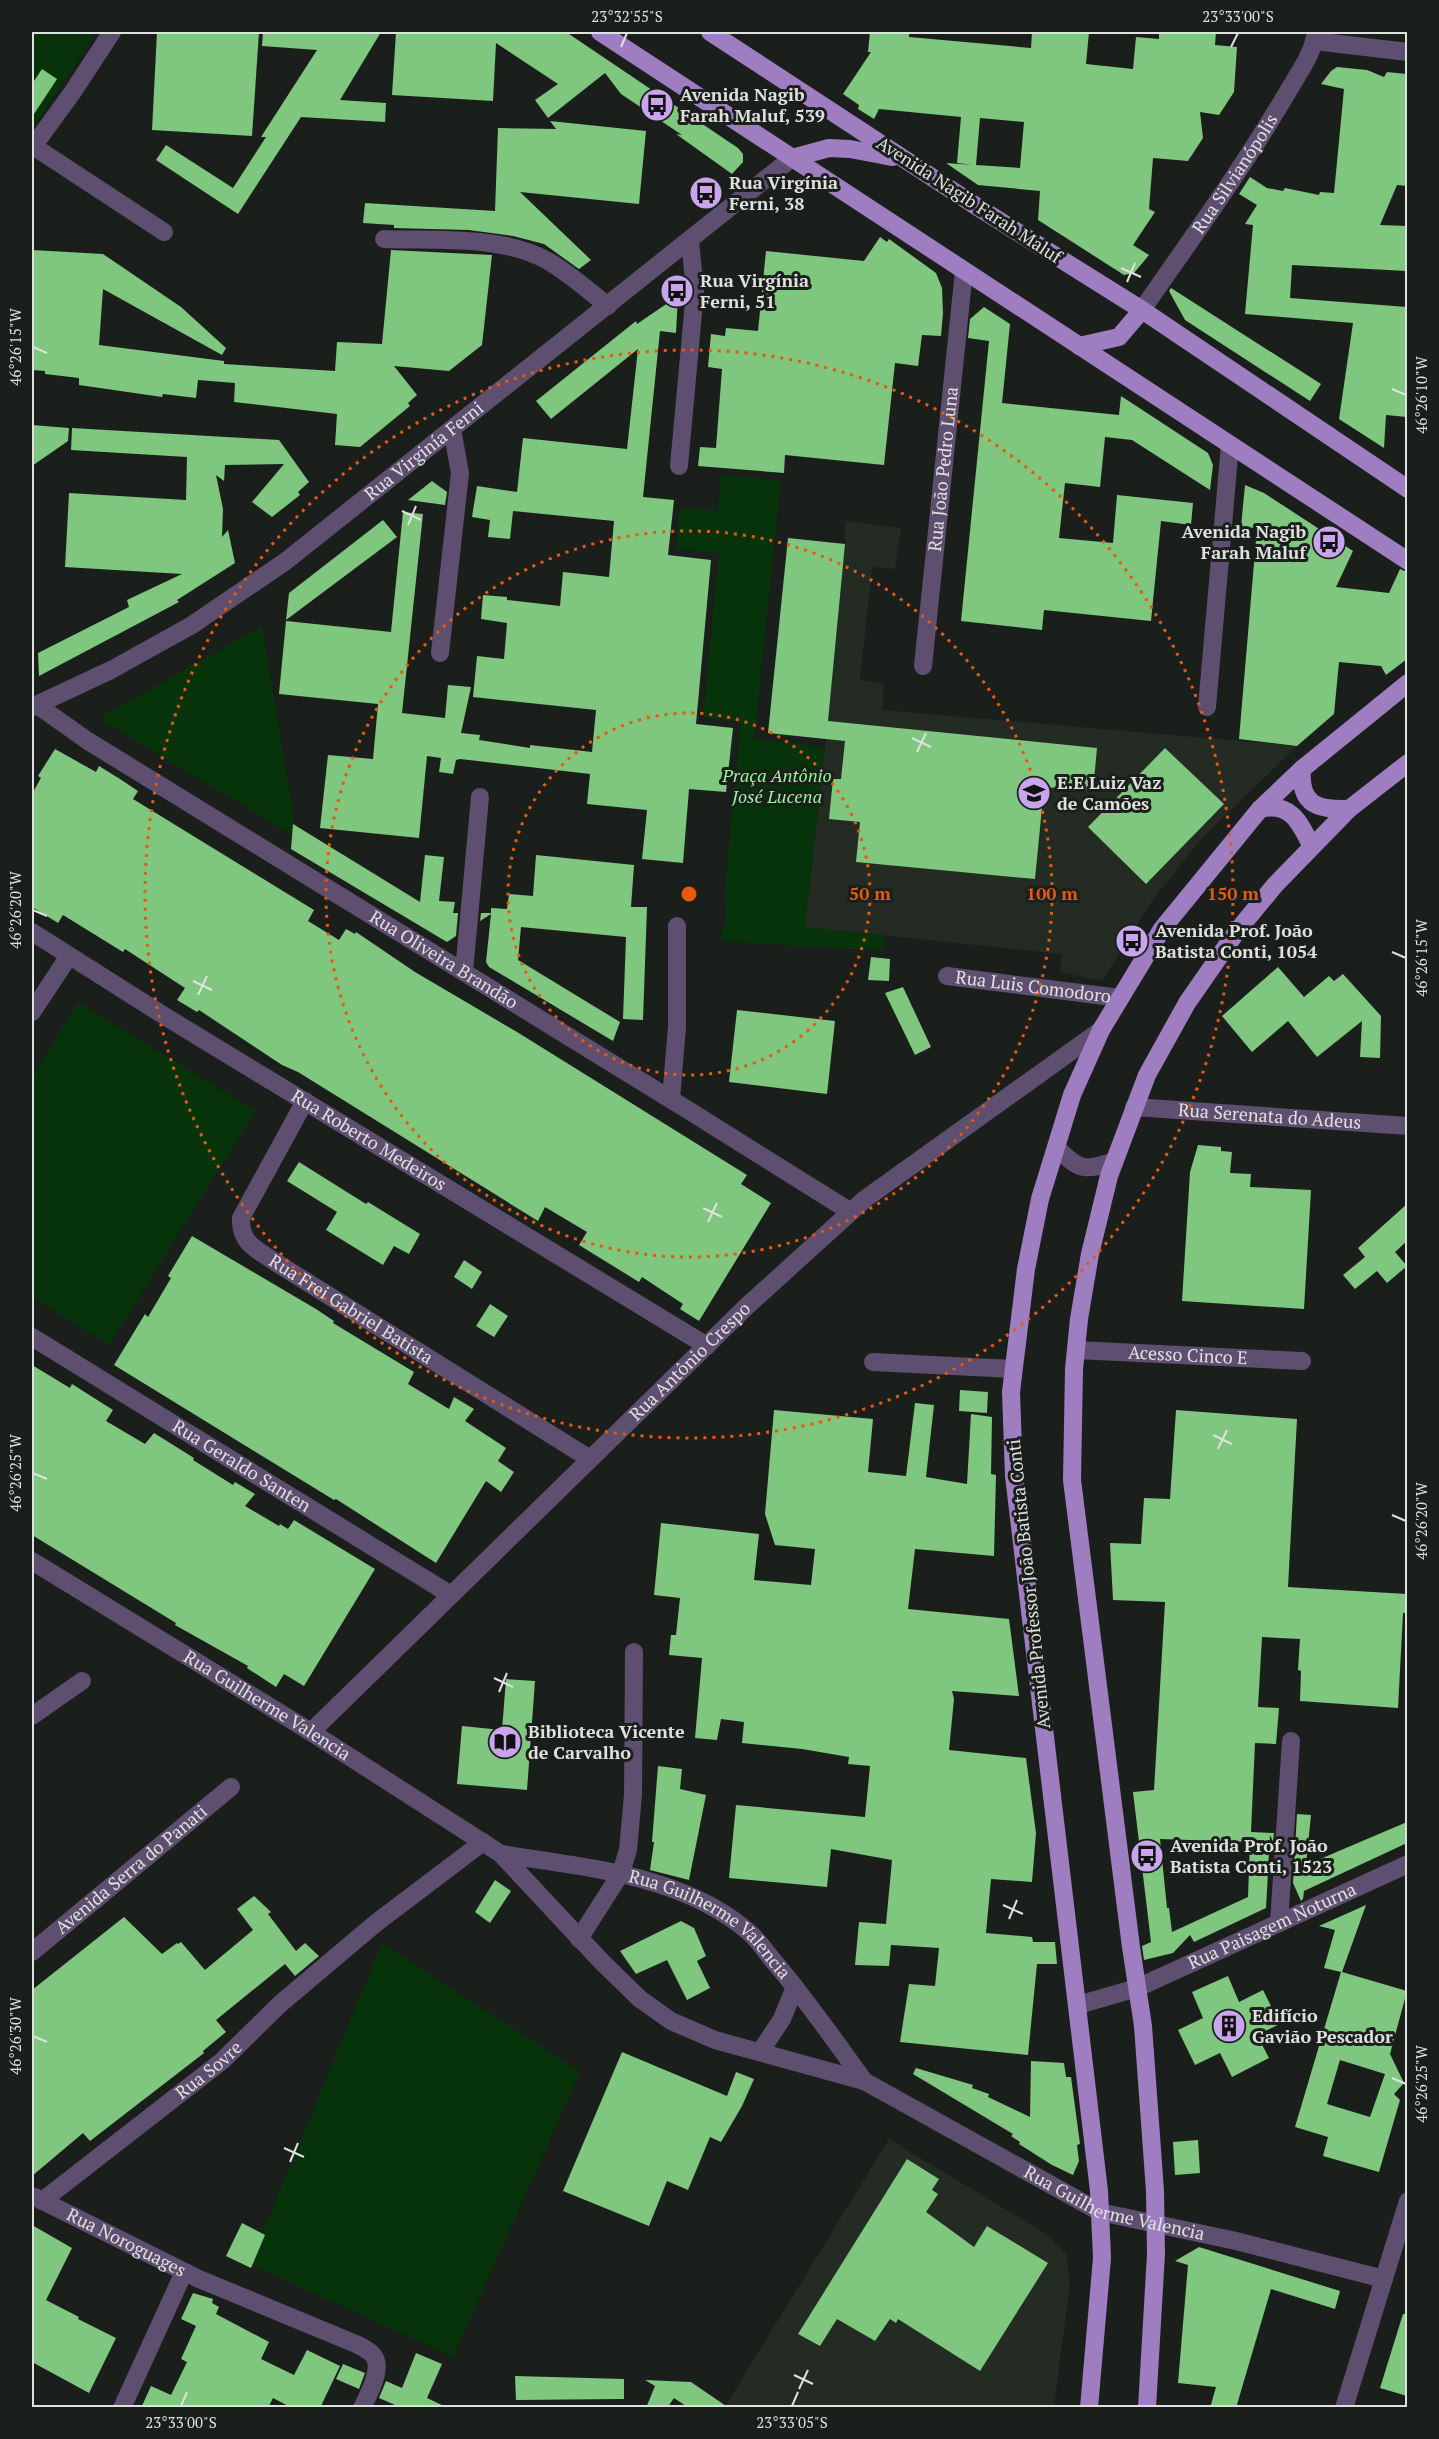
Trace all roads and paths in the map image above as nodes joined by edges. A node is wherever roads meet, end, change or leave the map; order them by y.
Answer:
1 (112, 32) edge
2 (600, 32) edge
3 (710, 32) edge
4 (1315, 36) edge
5 (1407, 52) edge
6 (32, 147) edge
7 (792, 159) junction
8 (903, 159) junction
9 (164, 232) dead end
10 (384, 239) dead end
11 (690, 241) junction
12 (964, 272) junction
13 (608, 306) junction
14 (1142, 310) junction
15 (1079, 346) junction
16 (452, 429) junction
17 (1230, 445) junction
18 (679, 466) dead end
19 (1407, 489) edge
20 (1407, 561) edge
21 (440, 652) dead end
22 (923, 666) dead end
23 (1407, 683) edge
24 (34, 706) edge
25 (1208, 707) dead end
26 (1407, 763) edge
27 (1302, 769) junction
28 (480, 797) dead end
29 (1260, 809) junction
30 (1349, 809) junction
31 (1311, 845) junction
32 (677, 926) dead end
33 (32, 932) edge
34 (69, 956) junction
35 (464, 972) junction
36 (947, 976) dead end
37 (1120, 998) junction
38 (32, 1012) edge
39 (1101, 1030) junction
40 (671, 1099) junction
41 (305, 1101) junction
42 (1134, 1107) junction
43 (1407, 1126) edge
44 (1057, 1148) junction
45 (1115, 1161) junction
46 (851, 1212) junction
47 (32, 1337) edge
48 (707, 1346) junction
49 (1076, 1350) junction
50 (1302, 1361) dead end
51 (873, 1362) dead end
52 (1013, 1369) junction
53 (590, 1459) junction
54 (32, 1561) edge
55 (451, 1595) junction
56 (634, 1652) dead end
57 (82, 1681) dead end
58 (32, 1716) edge
59 (311, 1732) junction
60 (1291, 1741) dead end
61 (231, 1787) dead end
62 (483, 1842) junction
63 (501, 1854) junction
64 (1407, 1864) edge
65 (621, 1873) junction
66 (1279, 1923) junction
67 (579, 1939) junction
68 (32, 1952) edge
69 (795, 1987) junction
70 (1137, 1988) junction
71 (1078, 2005) junction
72 (760, 2052) junction
73 (864, 2081) junction
74 (37, 2198) edge
75 (1407, 2201) edge
76 (1100, 2212) junction
77 (1157, 2224) junction
78 (184, 2272) junction
79 (1384, 2279) junction
80 (122, 2408) edge
81 (362, 2408) edge
82 (1089, 2408) edge
83 (1147, 2408) edge
84 (1344, 2408) edge

1 - 6 street
2 - 7 main road
3 - 8 main road, Avenida Nagib Farah Maluf
4 - 5 street
4 - 14 street, Rua Silvianópolis
6 - 9 street
7 - 8 main road
7 - 11 street, Rua Virginía Ferni
7 - 12 main road
8 - 14 main road, Avenida Nagib Farah Maluf
10 - 13 street
11 - 13 street, Rua Virginía Ferni
11 - 18 street
12 - 15 main road
12 - 22 street, Rua João Pedro Luna
13 - 16 street, Rua Virginía Ferni
14 - 15 main road
14 - 19 main road, Avenida Nagib Farah Maluf
15 - 17 main road
16 - 21 street
16 - 24 street, Rua Virginía Ferni
17 - 20 main road
17 - 25 street
23 - 27 main road, Avenida Professor João Batista Conti
24 - 35 street, Rua Oliveira Brandão
26 - 30 main road
27 - 29 main road, Avenida Professor João Batista Conti
27 - 30 main road
28 - 35 street
29 - 31 main road
29 - 37 main road, Avenida Professor João Batista Conti
30 - 31 main road
31 - 42 main road
32 - 40 street
33 - 34 street, Rua Roberto Medeiros
34 - 38 street
34 - 41 street, Rua Roberto Medeiros
35 - 40 street, Rua Oliveira Brandão
36 - 37 street, Rua Luis Comodoro
37 - 39 main road, Avenida Professor João Batista Conti
39 - 44 main road, Avenida Professor João Batista Conti
39 - 46 street, Rua Antônio Crespo
40 - 46 street, Rua Oliveira Brandão
41 - 48 street, Rua Roberto Medeiros
41 - 53 street, Rua Frei Gabriel Batista
42 - 43 street, Rua Serenata do Adeus
42 - 45 main road
44 - 45 street
44 - 52 main road, Avenida Professor João Batista Conti
45 - 49 main road
46 - 48 street, Rua Antônio Crespo
47 - 55 street, Rua Geraldo Santen
48 - 53 street, Rua Antônio Crespo
49 - 50 street, Acesso Cinco E
49 - 70 main road
51 - 52 street
52 - 71 main road, Avenida Professor João Batista Conti
53 - 55 street, Rua Antônio Crespo
54 - 59 street, Rua Guilherme Valencia
55 - 59 street, Rua Antônio Crespo
56 - 65 street
57 - 58 street
59 - 62 street, Rua Guilherme Valencia
60 - 66 street
61 - 68 street, Avenida Serra do Panati
62 - 63 street, Rua Guilherme Valencia
62 - 74 street, Rua Sovre
63 - 65 street, Rua Guilherme Valencia
63 - 67 street, Rua Guilherme Valencia
64 - 66 street, Rua Paisagem Noturna
65 - 67 street
65 - 69 street, Rua Guilherme Valencia
66 - 70 street, Rua Paisagem Noturna
67 - 72 street, Rua Guilherme Valencia
69 - 72 street
69 - 73 street, Rua Guilherme Valencia
70 - 71 street
70 - 77 main road
71 - 76 main road, Avenida Professor João Batista Conti
72 - 73 street, Rua Guilherme Valencia
73 - 76 street, Rua Guilherme Valencia
74 - 78 street, Rua Noroguages
75 - 79 street
76 - 77 street, Rua Guilherme Valencia
76 - 82 main road, Avenida Professor João Batista Conti
77 - 79 street, Rua Guilherme Valencia
77 - 83 main road
78 - 80 street, Rua Noroguages
78 - 81 street
79 - 84 street

